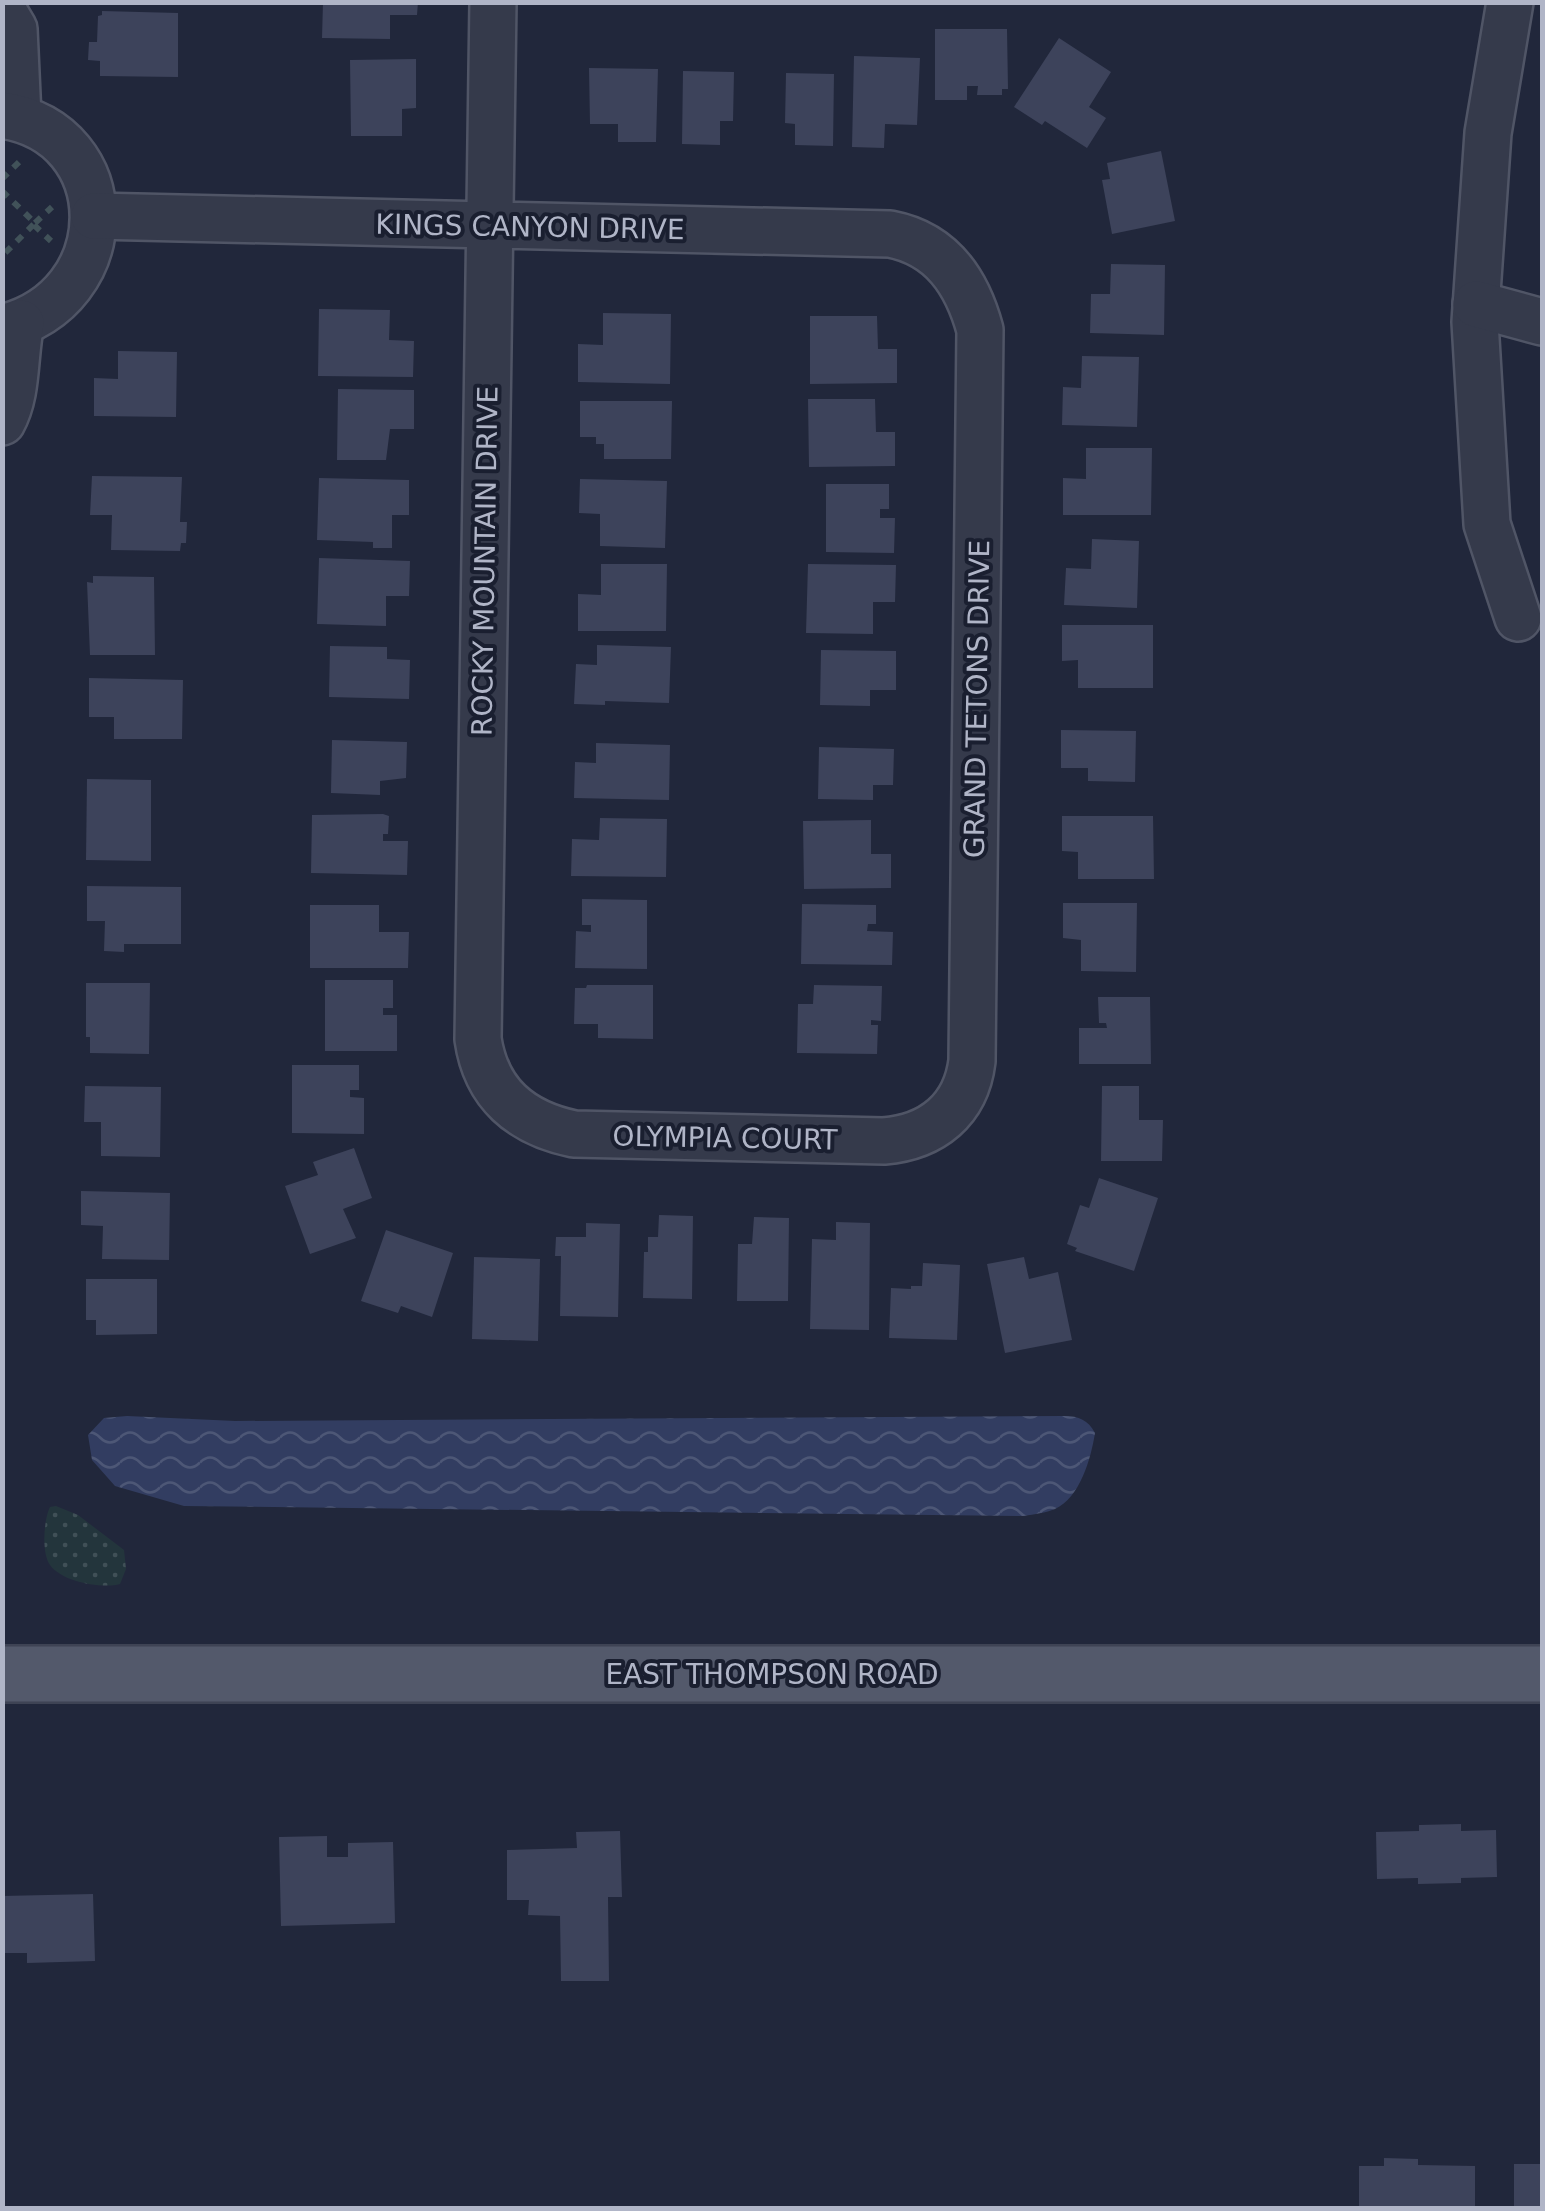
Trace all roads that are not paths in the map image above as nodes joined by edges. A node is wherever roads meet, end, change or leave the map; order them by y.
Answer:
1 (493, 2) edge
2 (1510, 2) edge
3 (2, 9) edge
4 (10, 116) edge
5 (94, 216) junction
6 (491, 227) junction
7 (956, 270) joint
8 (1476, 304) junction
9 (1542, 322) edge
10 (12, 326) edge
11 (2, 422) edge
12 (1518, 618) dead end
13 (513, 1109) joint
14 (940, 1123) joint
15 (2, 1674) edge
16 (1542, 1674) edge

1 - 6 street, ROCKY MOUNTAIN DRIVE
2 - 8 street
3 - 4 street
4 - 5 street
5 - 6 street, KINGS CANYON DRIVE
5 - 10 street
6 - 7 street, KINGS CANYON DRIVE
6 - 13 street, ROCKY MOUNTAIN DRIVE
7 - 14 street, GRAND TETONS DRIVE
8 - 9 street
8 - 12 street
10 - 11 street
13 - 14 street, OLYMPIA COURT
15 - 16 main road, EAST THOMPSON ROAD

